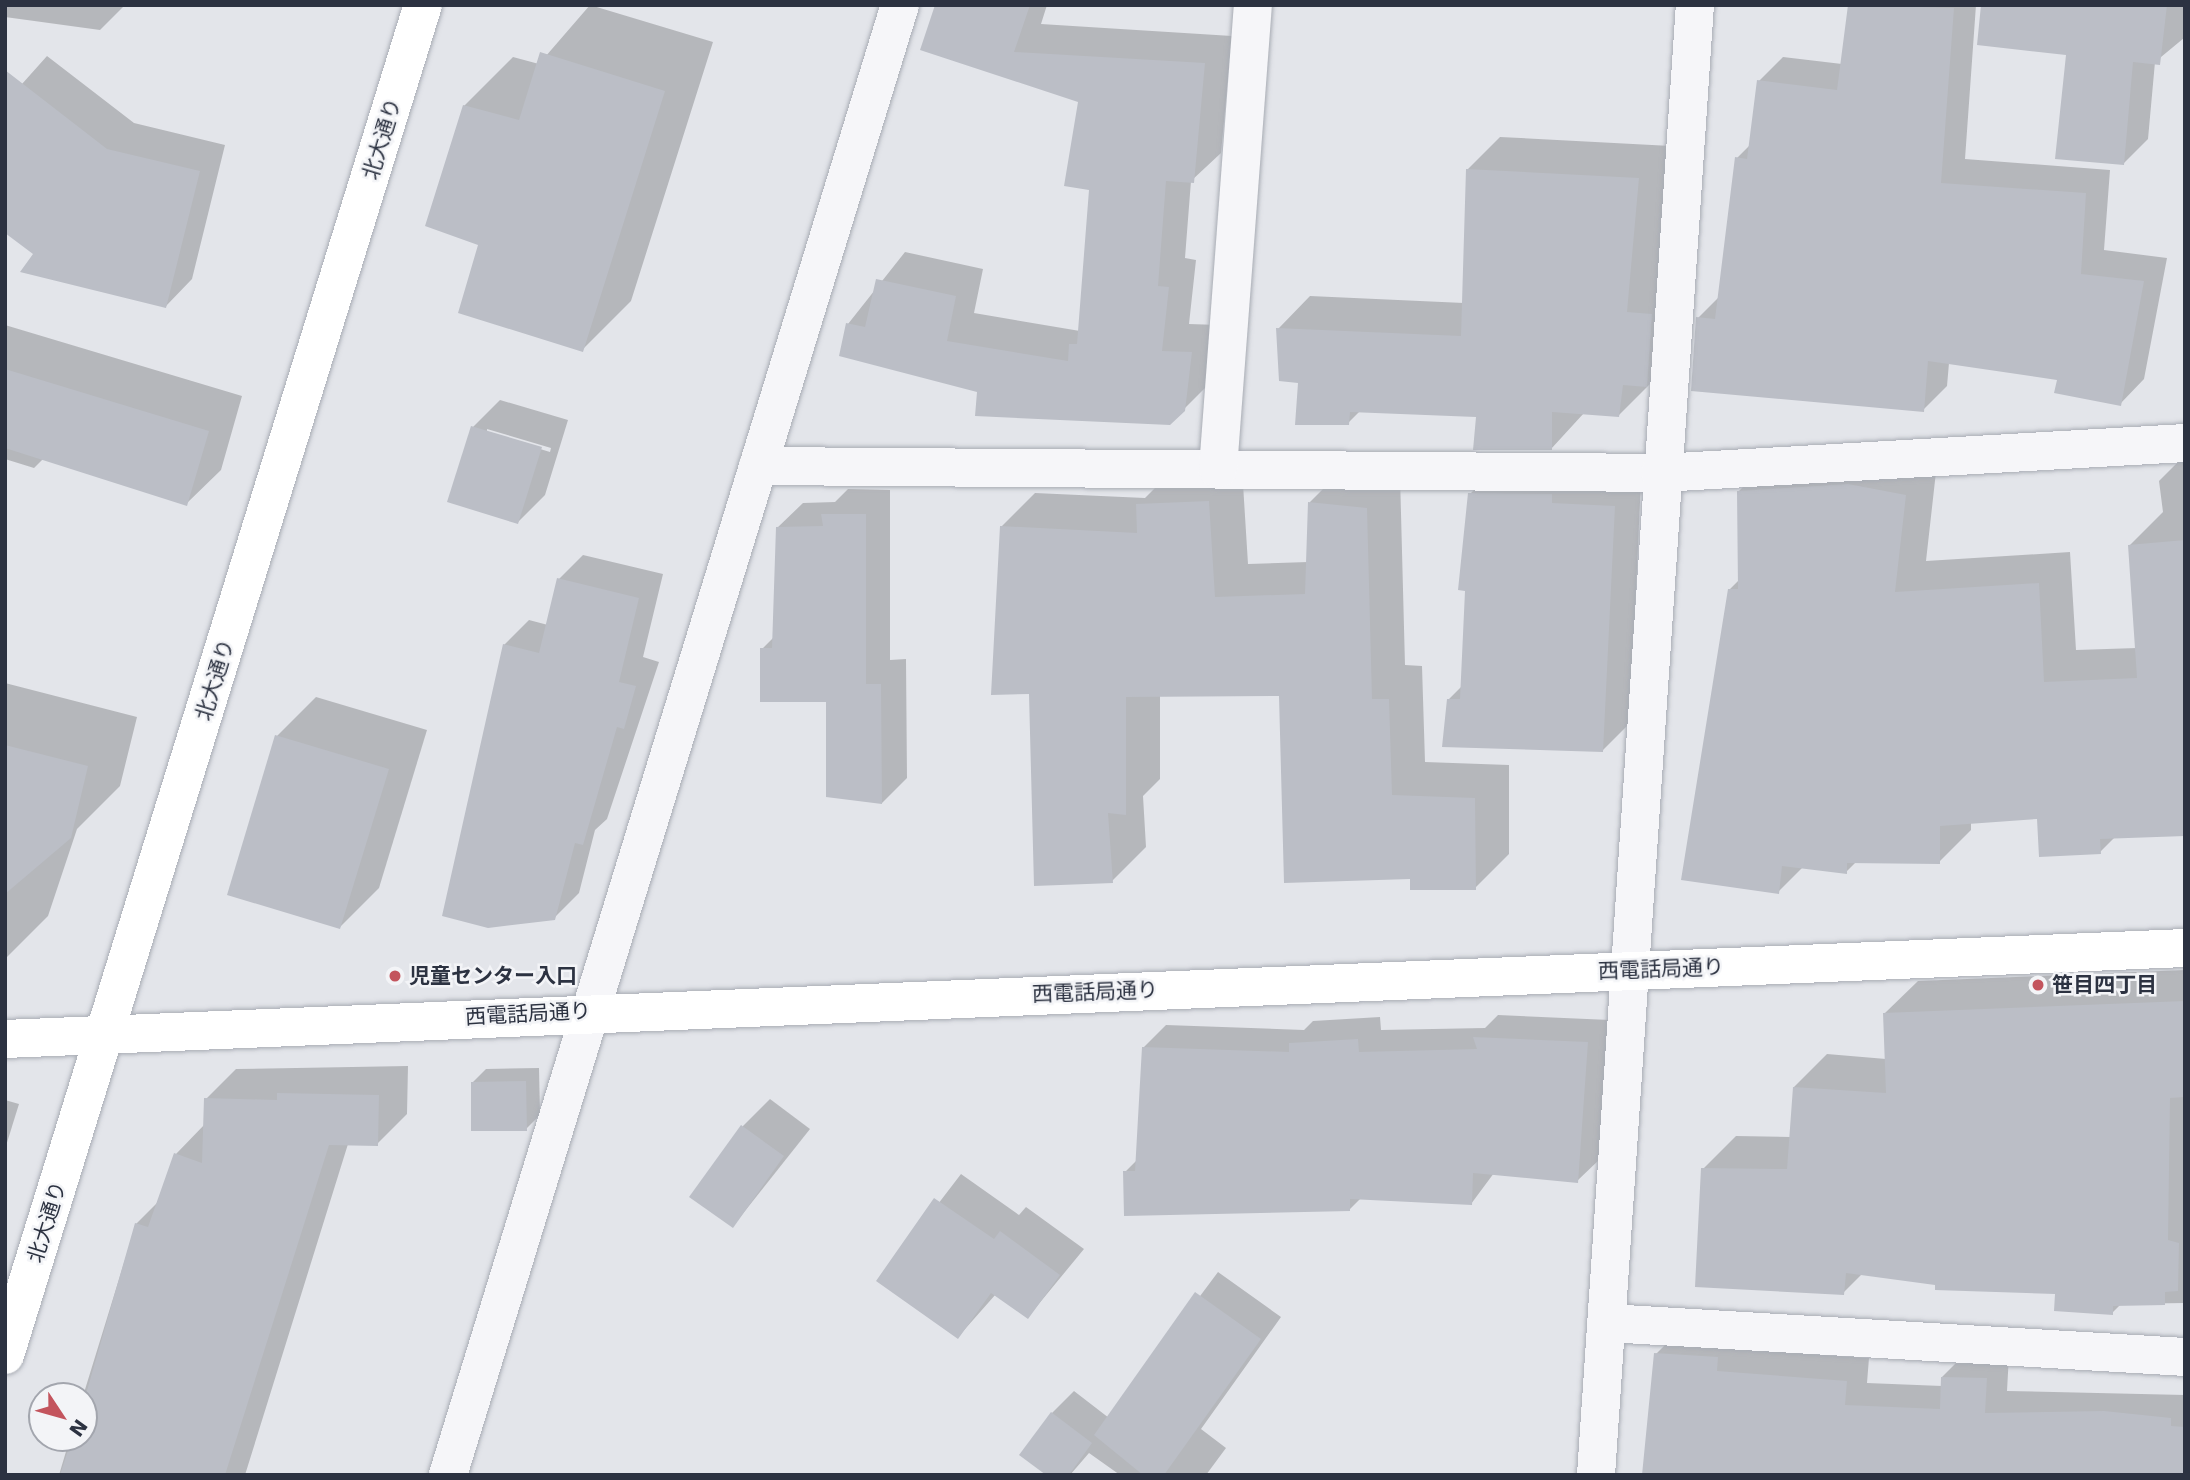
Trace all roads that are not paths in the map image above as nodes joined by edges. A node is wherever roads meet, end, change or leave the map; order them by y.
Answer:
1 (423, 5) edge
2 (900, 5) edge
3 (1253, 5) edge
4 (1695, 5) edge
5 (2185, 443) edge
6 (758, 466) junction
7 (1218, 469) junction
8 (1660, 473) junction
9 (2185, 948) edge
10 (1634, 971) junction
11 (590, 1011) junction
12 (106, 1035) junction
13 (5, 1039) edge
14 (1608, 1323) junction
15 (5, 1355) edge
16 (2185, 1357) edge
17 (448, 1475) edge
18 (1596, 1475) edge

1 - 12 street, 北大通り
2 - 6 street
3 - 7 street
4 - 8 street
5 - 8 street
6 - 7 street
6 - 11 street
7 - 8 street
8 - 10 street
9 - 10 street, 西電話局通り
10 - 11 street, 西電話局通り
10 - 14 street
11 - 12 street, 西電話局通り
11 - 17 street
12 - 13 street, 西電話局通り
12 - 15 street, 北大通り
14 - 16 street
14 - 18 street

